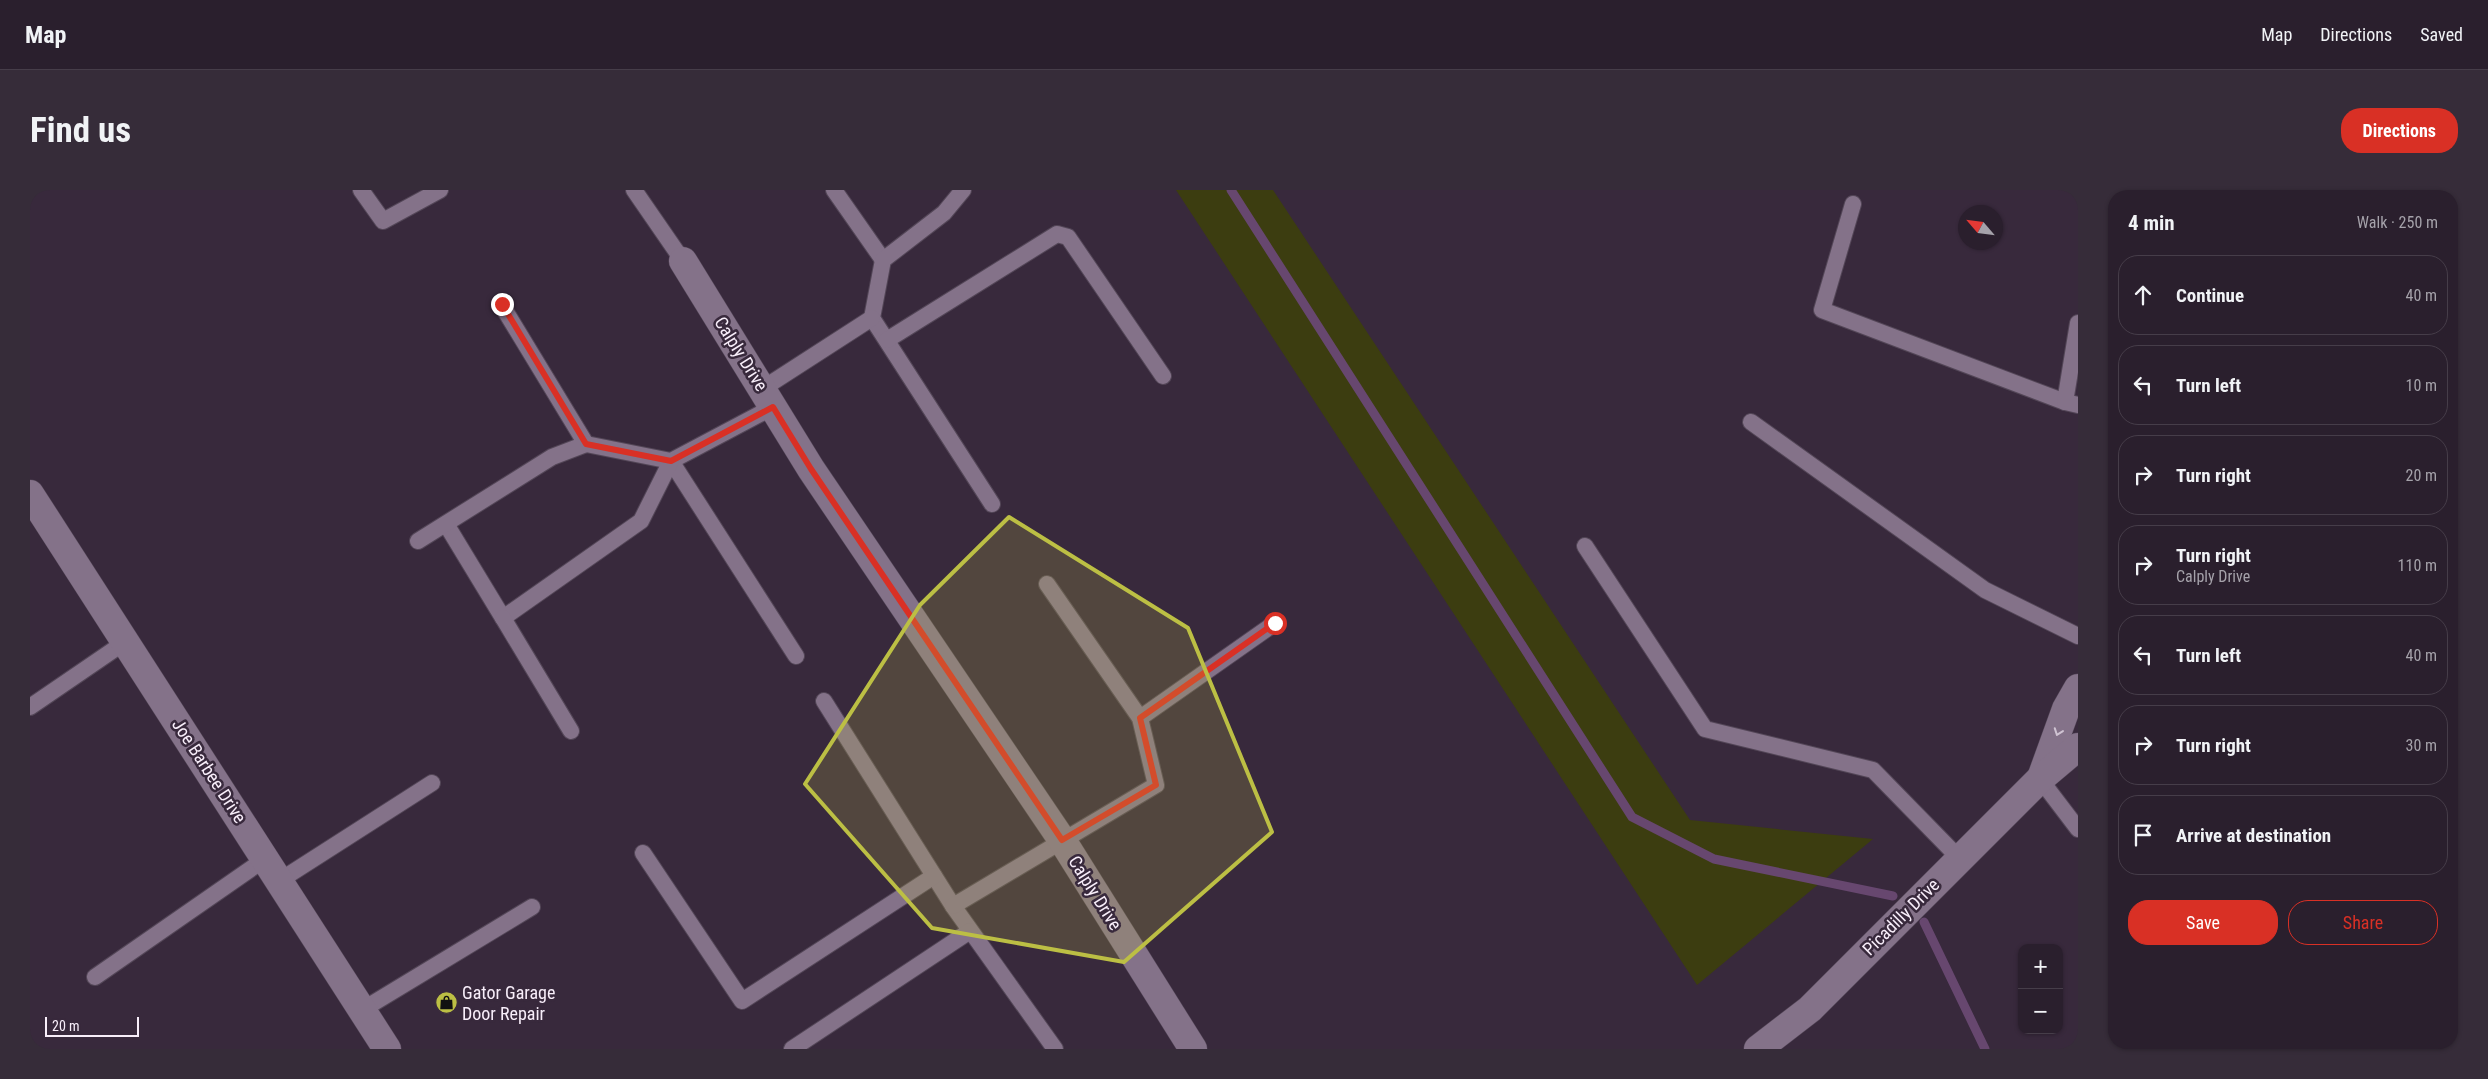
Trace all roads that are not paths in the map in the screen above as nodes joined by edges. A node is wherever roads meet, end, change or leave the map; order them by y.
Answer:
1 (360, 190) edge
2 (440, 190) edge
3 (634, 190) edge
4 (834, 190) edge
5 (963, 190) edge
6 (1853, 204) dead end
7 (883, 260) junction
8 (683, 261) joint
9 (502, 304) dead end
10 (872, 318) junction
11 (2078, 323) edge
12 (887, 340) junction
13 (1163, 376) dead end
14 (768, 398) junction
15 (2072, 404) edge
16 (1751, 422) dead end
17 (586, 444) junction
18 (671, 461) junction
19 (30, 494) edge
20 (992, 504) dead end
21 (446, 524) junction
22 (418, 541) dead end
23 (1585, 546) dead end
24 (1047, 584) dead end
25 (503, 618) junction
26 (1275, 623) dead end
27 (2078, 636) edge
28 (125, 642) junction
29 (796, 656) dead end
30 (2078, 688) edge
31 (824, 701) dead end
32 (30, 707) edge
33 (1140, 718) junction
34 (572, 731) dead end
35 (2078, 747) edge
36 (2040, 780) junction
37 (432, 783) dead end
38 (2078, 830) edge
39 (1062, 840) junction
40 (644, 854) dead end
41 (1960, 858) junction
42 (272, 870) junction
43 (934, 876) junction
44 (953, 906) junction
45 (532, 907) dead end
46 (970, 931) junction
47 (95, 977) dead end
48 (362, 1010) junction
49 (387, 1049) edge
50 (792, 1049) edge
51 (1055, 1049) edge
52 (1193, 1049) edge
53 (1758, 1049) edge

1 - 2 lane
3 - 8 lane
4 - 7 lane
5 - 7 lane
6 - 15 lane
7 - 10 lane
8 - 14 street, Calply Drive
9 - 17 lane
10 - 12 lane
10 - 14 lane
11 - 15 lane
12 - 13 lane
12 - 20 lane
14 - 18 lane
14 - 39 street, Calply Drive
16 - 27 lane
17 - 18 lane
17 - 21 lane
18 - 25 lane
18 - 29 lane
19 - 28 street, Joe Barbee Drive
21 - 22 lane
21 - 25 lane
23 - 41 lane
24 - 33 lane
25 - 34 lane
26 - 33 lane
28 - 32 lane
28 - 42 street, Joe Barbee Drive
30 -> 36 street, Picadilly Drive
31 - 43 lane
33 - 39 lane
35 - 36 street, Picadilly Drive
36 - 38 lane
36 - 41 street, Picadilly Drive
37 - 42 lane
39 - 44 lane
39 - 52 street, Calply Drive
40 - 43 lane
41 - 53 street, Picadilly Drive
42 - 47 lane
42 - 48 street, Joe Barbee Drive
43 - 44 lane
44 - 46 lane
45 - 48 lane
46 - 50 lane
46 - 51 lane
48 - 49 street, Joe Barbee Drive

